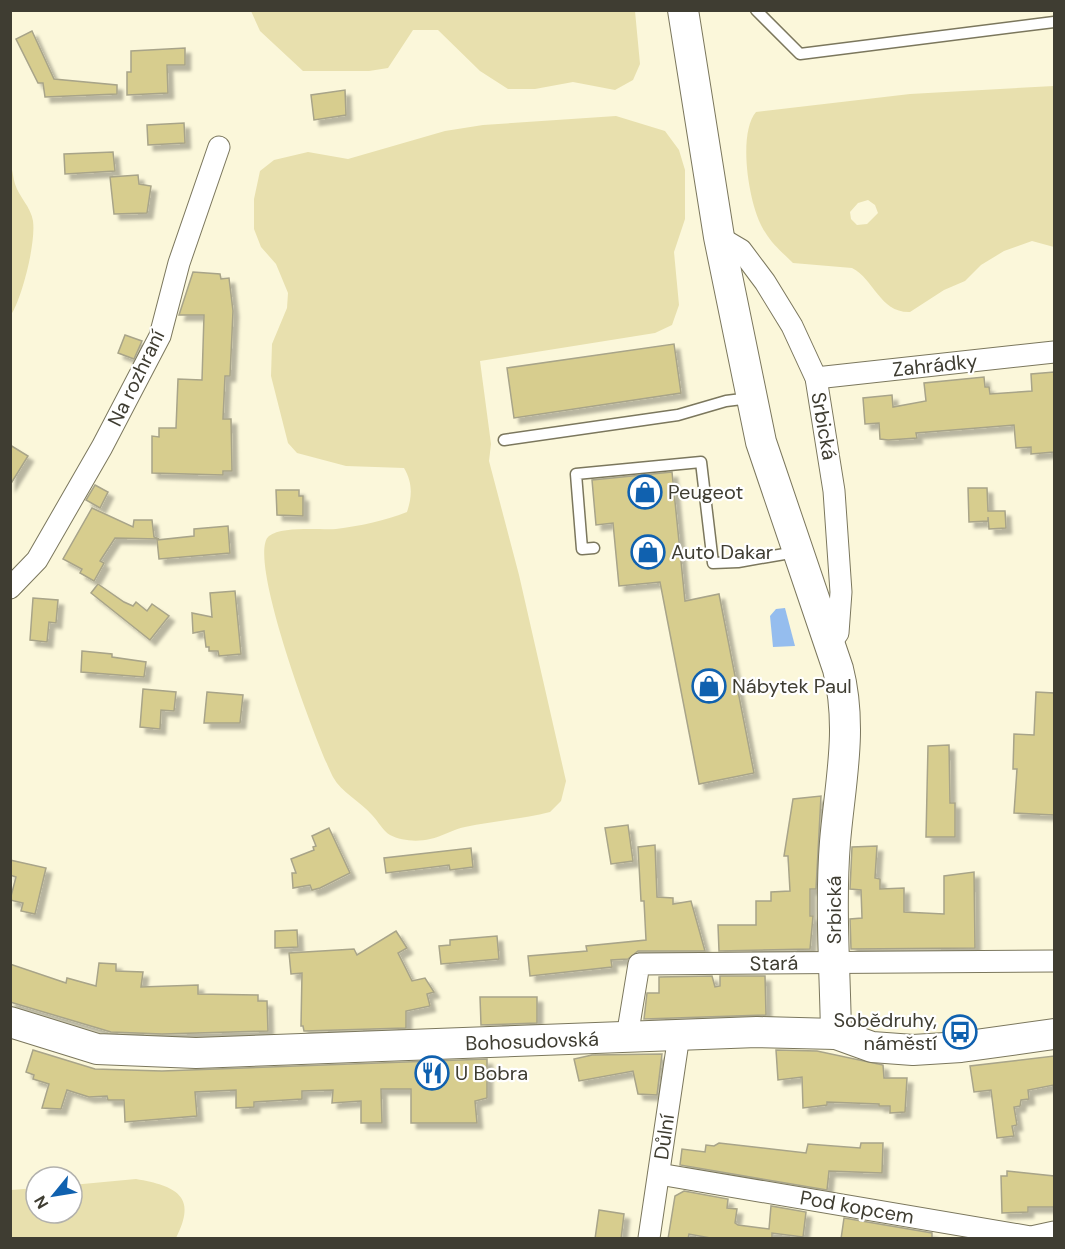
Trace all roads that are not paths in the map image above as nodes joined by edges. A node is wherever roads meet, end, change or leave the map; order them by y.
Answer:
1 (683, 10) edge
2 (756, 10) edge
3 (1054, 22) edge
4 (219, 147) dead end
5 (719, 237) junction
6 (1054, 352) edge
7 (816, 378) junction
8 (751, 398) junction
9 (504, 440) dead end
10 (594, 548) dead end
11 (796, 552) junction
12 (13, 581) edge
13 (829, 645) junction
14 (1054, 961) edge
15 (834, 962) junction
16 (10, 1022) edge
17 (836, 1034) junction
18 (679, 1035) junction
19 (1054, 1035) edge
20 (627, 1037) junction
21 (659, 1174) junction
22 (1054, 1232) edge
23 (1031, 1238) edge
24 (649, 1239) edge

1 - 5 street, Srbická
2 - 3 lane
4 - 12 street, Na rozhraní
5 - 7 street, Srbická
5 - 8 street, Srbická
6 - 7 street, Zahrádky
7 - 13 street, Srbická
8 - 9 lane
8 - 11 street, Srbická
10 - 11 lane
11 - 13 street, Srbická
13 - 15 street, Srbická
14 - 15 street, Stará
15 - 17 street, Srbická
15 - 20 street, Stará
16 - 20 street, Bohosudovská
17 - 18 street, Bohosudovská
17 - 19 street, Bohosudovská
18 - 20 street, Bohosudovská
18 - 21 street, Důlní
21 - 23 street, Pod kopcem
21 - 24 street, Důlní
22 - 23 street, Pod kopcem

